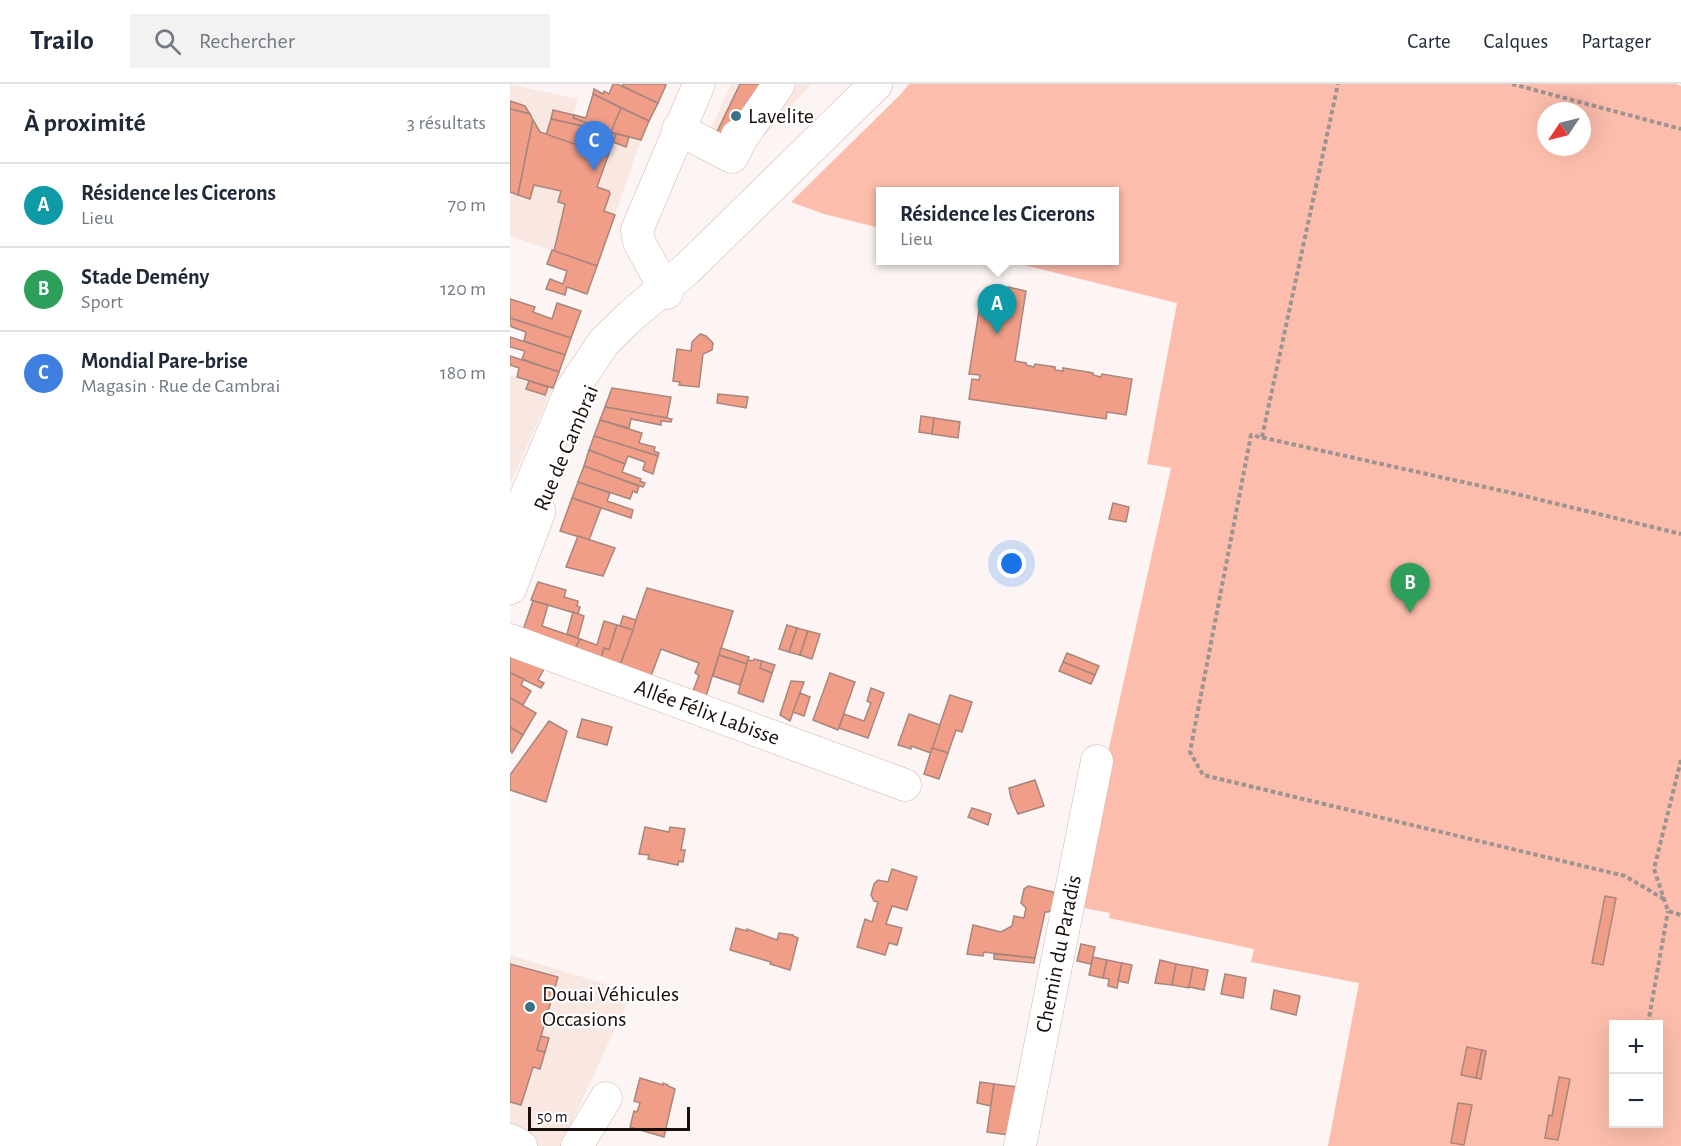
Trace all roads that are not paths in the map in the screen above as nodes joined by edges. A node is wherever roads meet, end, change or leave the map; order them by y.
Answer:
1 (779, 84) edge
2 (876, 84) edge
3 (688, 108) edge
4 (673, 283) junction
5 (510, 535) edge
6 (510, 588) edge
7 (510, 640) edge
8 (1097, 761) dead end
9 (905, 785) dead end
10 (606, 1098) dead end
11 (510, 1140) edge
12 (521, 1146) edge
13 (576, 1146) edge
14 (1020, 1146) edge

1 - 3 street
2 - 4 main road, Rue de Cambrai
3 - 4 street
4 - 5 main road, Rue de Cambrai
4 - 6 main road, Rue de Cambrai
7 - 9 street, Allée Félix Labisse
8 - 14 street, Chemin du Paradis
10 - 13 street
11 - 12 street

